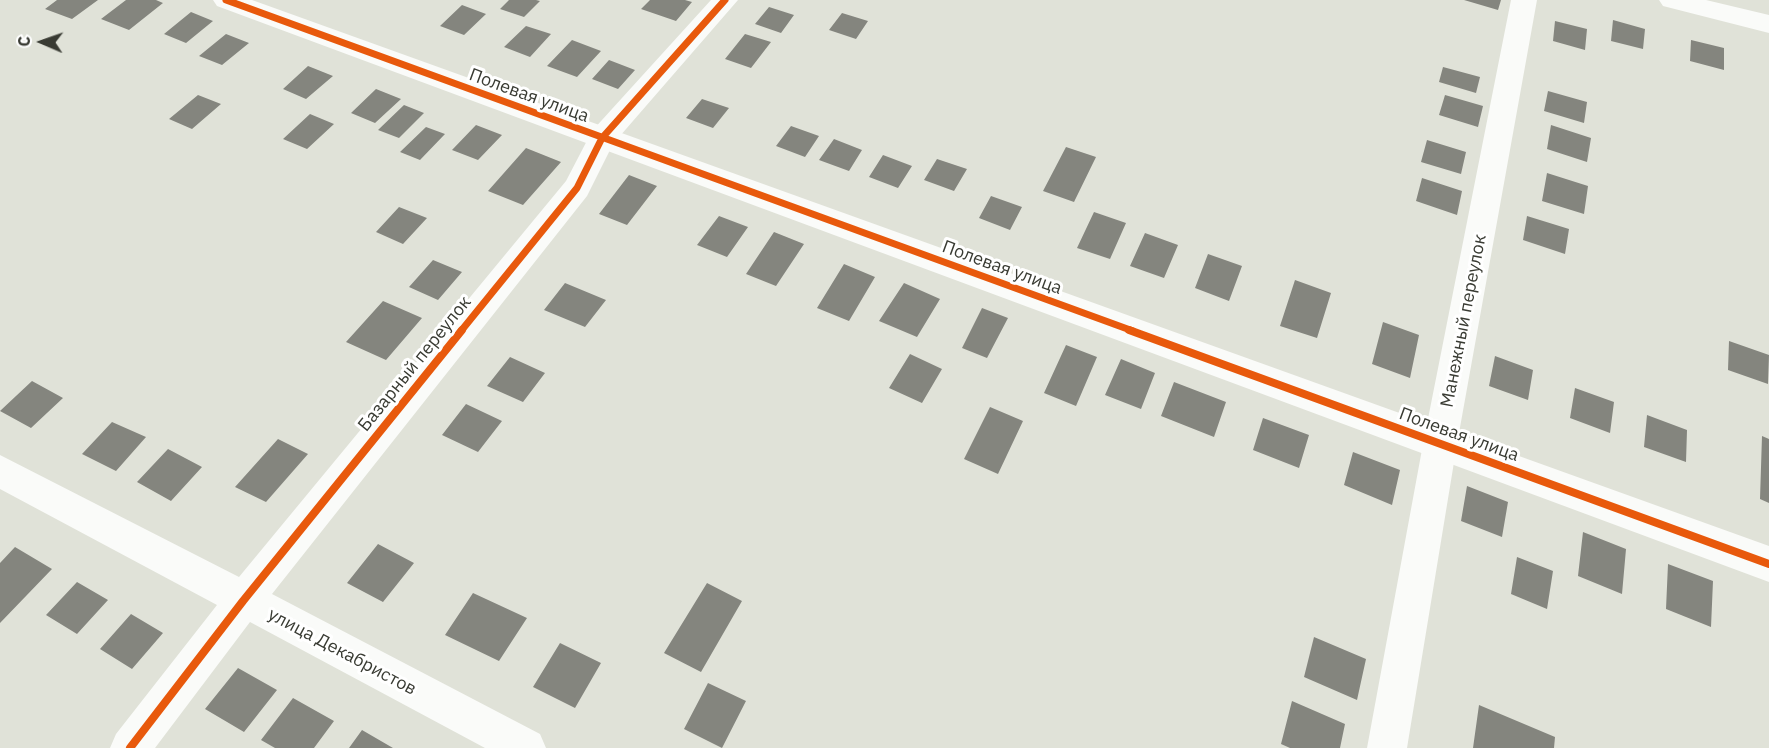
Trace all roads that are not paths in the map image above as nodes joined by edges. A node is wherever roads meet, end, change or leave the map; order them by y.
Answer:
1 (225, 0) edge
2 (725, 0) edge
3 (1524, 0) edge
4 (1672, 0) edge
5 (1769, 24) edge
6 (602, 138) junction
7 (1440, 444) junction
8 (0, 471) edge
9 (1769, 564) edge
10 (243, 601) junction
11 (129, 748) edge
12 (526, 748) edge
13 (1387, 748) edge

1 - 6 street, Полевая улица
2 - 6 street, Базарный переулок
3 - 7 street, Манежный переулок
4 - 5 street
6 - 7 street, Полевая улица
6 - 10 street, Базарный переулок
7 - 9 street, Полевая улица
7 - 13 street, Манежный переулок
8 - 10 street, улица Декабристов
10 - 11 street, Базарный переулок
10 - 12 street, улица Декабристов

